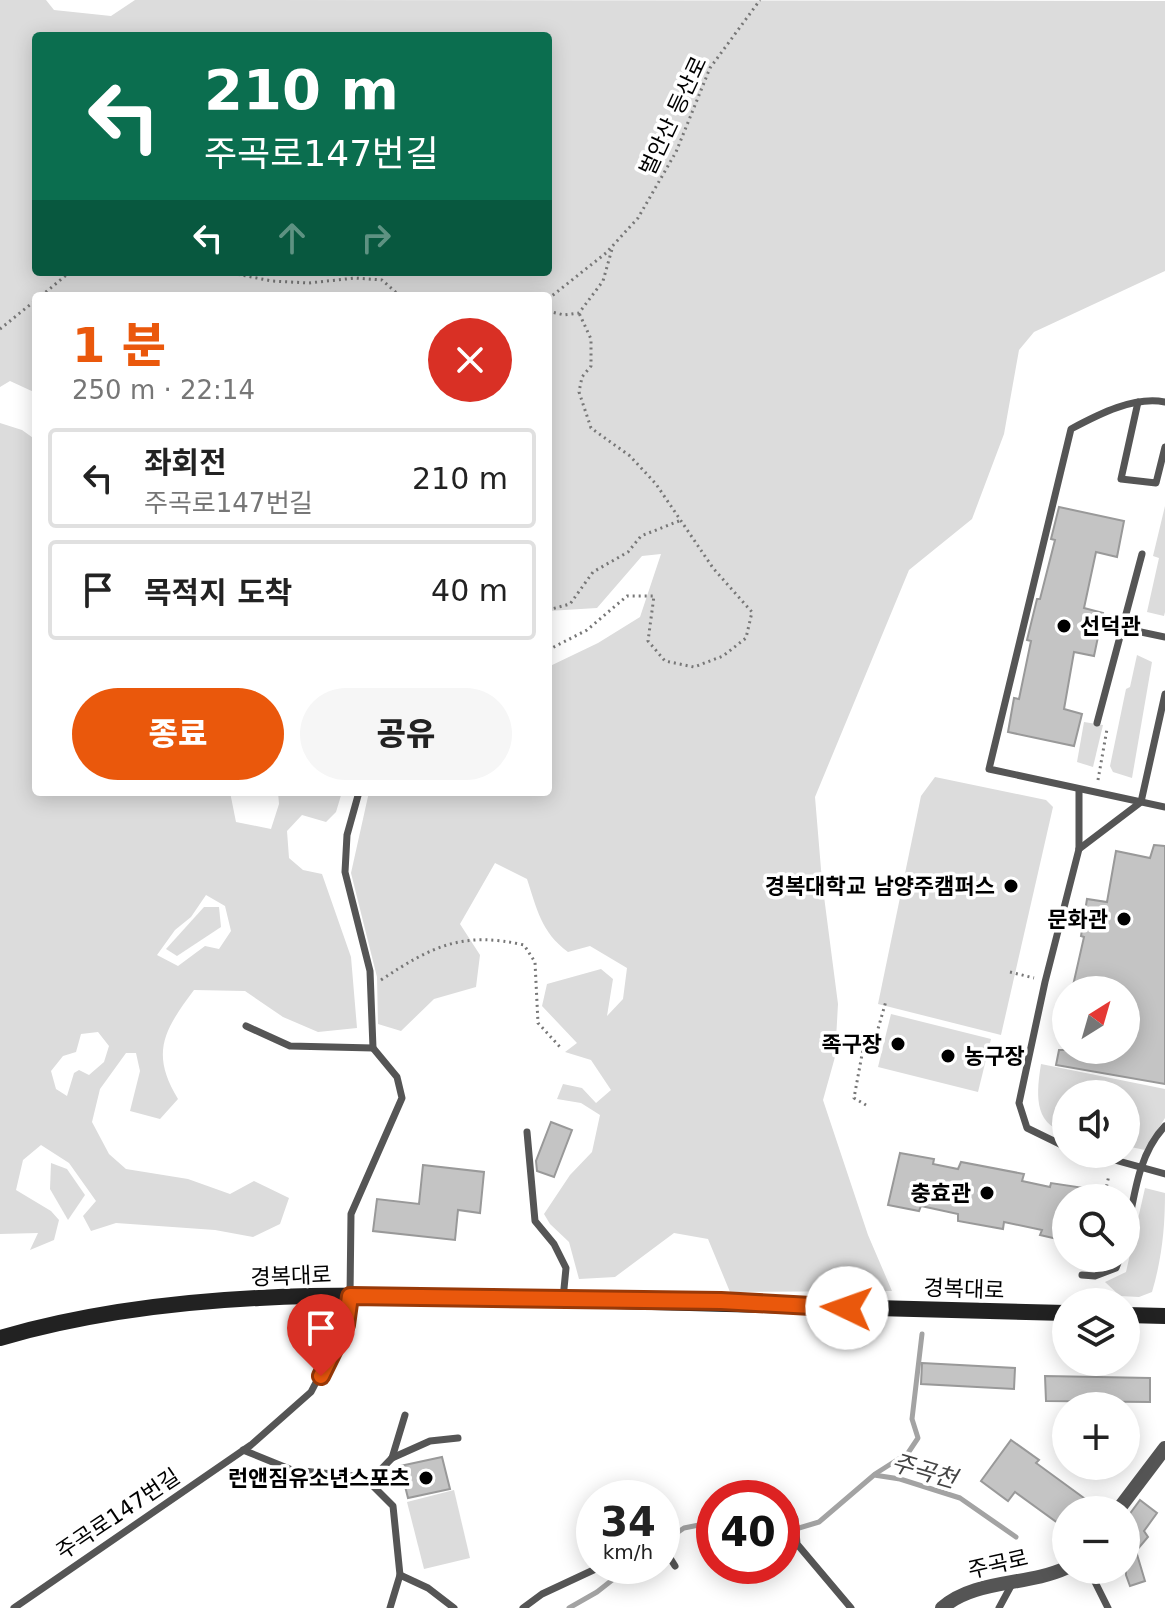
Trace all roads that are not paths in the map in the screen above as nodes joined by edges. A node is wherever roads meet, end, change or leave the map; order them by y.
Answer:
1 (1138, 402) junction
2 (1165, 402) edge
3 (1165, 447) edge
4 (1142, 554) dead end
5 (1122, 628) junction
6 (1165, 637) edge
7 (1165, 694) edge
8 (1097, 723) road end
9 (1079, 790) junction
10 (358, 796) edge
11 (1141, 802) junction
12 (1165, 807) edge
13 (1079, 849) junction
14 (246, 1026) dead end
15 (373, 1048) junction
16 (1165, 1126) edge
17 (527, 1132) dead end
18 (1052, 1140) edge
19 (1141, 1167) junction
20 (1165, 1174) edge
21 (1137, 1184) edge
22 (1106, 1272) edge
23 (1082, 1275) dead end
24 (350, 1296) junction
25 (563, 1299) junction
26 (1052, 1313) edge
27 (1140, 1315) edge
28 (1165, 1316) edge
29 (0, 1338) edge
30 (405, 1415) dead end
31 (458, 1438) dead end
32 (243, 1450) junction
33 (1163, 1455) edge
34 (392, 1458) junction
35 (369, 1482) junction
36 (1129, 1496) edge
37 (800, 1548) edge
38 (1052, 1573) edge
39 (400, 1575) junction
40 (576, 1578) edge
41 (1013, 1582) junction
42 (1096, 1584) edge
43 (14, 1608) edge
44 (390, 1608) edge
45 (454, 1608) edge
46 (523, 1608) edge
47 (851, 1608) edge
48 (942, 1608) edge
49 (999, 1608) edge
50 (1108, 1608) edge

1 - 2 lane
1 - 3 lane
1 - 9 lane
4 - 5 lane
5 - 6 lane
5 - 8 lane
7 - 11 lane
9 - 11 lane
9 - 13 lane
10 - 15 lane
11 - 12 lane
11 - 13 lane
13 - 18 lane
14 - 15 lane
15 - 24 lane, 주곡로147번길
16 - 19 lane
17 - 25 lane
19 - 20 lane
19 - 21 lane
22 - 23 lane
24 - 25 street, 경복대로
24 - 29 street, 경복대로
24 - 32 lane, 주곡로147번길
25 - 26 street, 경복대로
27 - 28 street
30 - 34 lane
31 - 34 lane
32 - 35 lane
32 - 43 lane, 주곡로147번길
33 - 36 street
34 - 35 lane
35 - 39 lane
37 - 47 lane
38 - 41 street, 주곡로
39 - 44 lane
39 - 45 lane
40 - 46 lane
41 - 48 street, 주곡로
41 - 49 lane
42 - 50 lane

